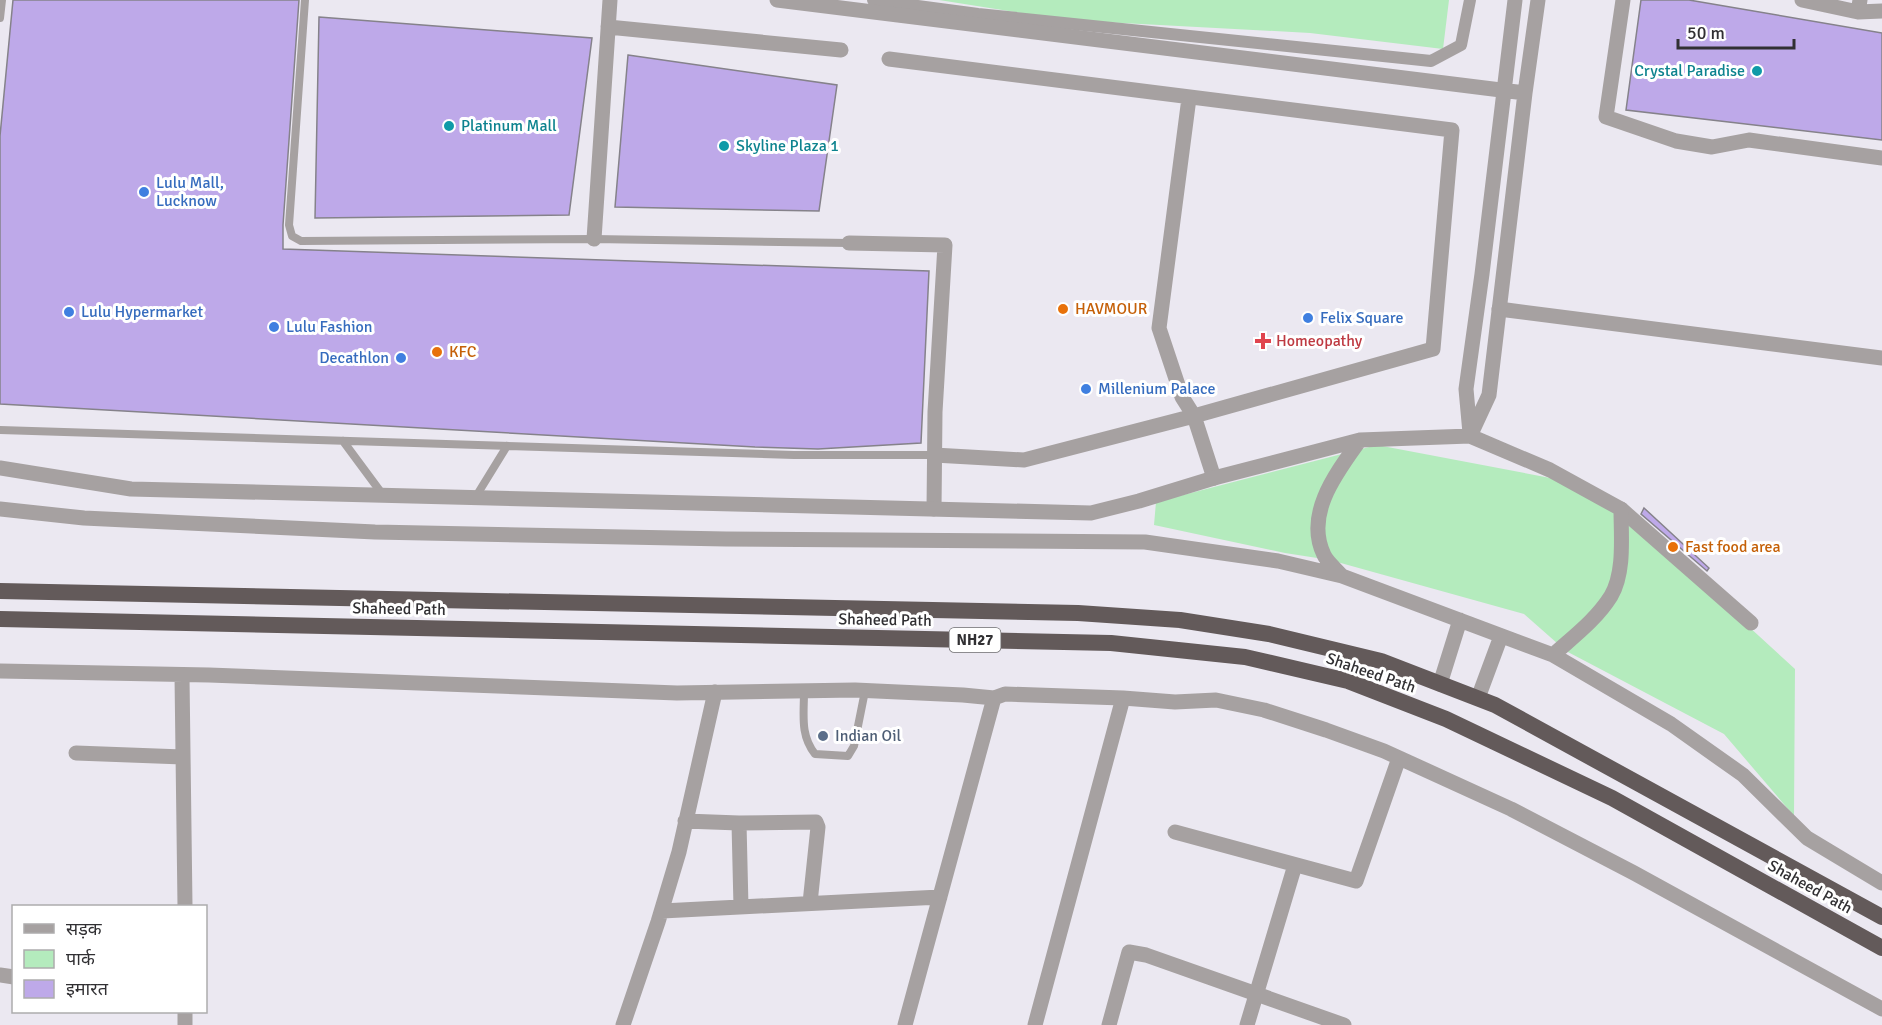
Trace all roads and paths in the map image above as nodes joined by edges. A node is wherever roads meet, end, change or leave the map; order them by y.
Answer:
1 (2, 0) edge
2 (305, 0) edge
3 (610, 0) edge
4 (777, 0) edge
5 (873, 0) edge
6 (1470, 0) edge
7 (1515, 0) edge
8 (1538, 0) edge
9 (1623, 0) edge
10 (1802, 0) edge
11 (1859, 6) edge
12 (1882, 11) edge
13 (0, 18) edge
14 (608, 27) junction
15 (841, 50) dead end
16 (889, 59) dead end
17 (1503, 90) junction
18 (1525, 93) junction
19 (1189, 98) junction
20 (1882, 158) edge
21 (594, 239) junction
22 (849, 243) joint
23 (1499, 309) junction
24 (1882, 358) edge
25 (1194, 416) junction
26 (0, 430) edge
27 (1470, 436) junction
28 (344, 441) junction
29 (1360, 441) junction
30 (507, 446) junction
31 (934, 455) junction
32 (0, 468) edge
33 (1214, 478) junction
34 (383, 495) junction
35 (475, 498) junction
36 (0, 509) edge
37 (934, 509) junction
38 (1621, 509) junction
39 (1342, 576) junction
40 (0, 591) edge
41 (0, 619) edge
42 (1460, 620) junction
43 (1750, 623) dead end
44 (1501, 636) junction
45 (1552, 655) junction
46 (0, 671) edge
47 (182, 676) junction
48 (1440, 684) junction
49 (804, 691) junction
50 (865, 691) junction
51 (715, 692) junction
52 (994, 698) junction
53 (1123, 698) junction
54 (1478, 698) junction
55 (76, 753) dead end
56 (183, 757) junction
57 (1399, 758) junction
58 (685, 821) junction
59 (739, 823) junction
60 (1175, 832) dead end
61 (1295, 865) junction
62 (1882, 883) edge
63 (940, 897) junction
64 (810, 903) junction
65 (185, 905) edge
66 (741, 907) junction
67 (662, 911) junction
68 (1882, 917) edge
69 (1882, 948) edge
70 (1255, 994) junction
71 (1882, 1009) edge
72 (623, 1025) edge
73 (906, 1025) edge
74 (1035, 1025) edge
75 (1109, 1025) edge
76 (1247, 1025) edge
77 (1344, 1025) edge

1 - 13 lane
2 - 21 lane
3 - 14 street
4 - 17 street
5 - 6 street
7 - 17 street
8 - 18 street
9 - 20 street
10 - 11 street
11 - 12 street
14 - 15 street
14 - 21 street
16 - 19 street
17 - 18 street
17 - 27 street
18 - 23 street
19 - 25 street
19 - 25 street
21 - 22 lane
22 - 31 street
23 - 24 street
23 - 27 street
25 - 31 street
25 - 33 street
26 - 28 lane
27 - 29 street
27 - 38 street
28 - 30 lane
28 - 34 lane
29 - 33 street
29 - 39 street
30 - 31 lane
30 - 35 lane
31 - 37 street
32 - 34 street
33 - 37 street
34 - 35 street
35 - 37 street
36 - 39 street
38 - 43 street
38 - 45 street
39 - 42 street
40 - 48 highway, Shaheed Path / NH27
41 - 69 highway, Shaheed Path / NH27
42 - 44 street
42 - 48 street
44 - 45 street
44 - 54 street
45 - 62 street
46 - 47 street
47 - 51 street
47 - 56 street
48 - 54 highway, Shaheed Path / NH27
49 - 50 street
49 - 50 lane
49 - 51 street
50 - 52 street
51 - 58 street
52 - 53 street
52 - 63 street
53 - 57 street
53 - 74 street
54 - 68 highway, Shaheed Path / NH27
55 - 56 street
56 - 65 street
57 - 61 street
57 - 71 street
58 - 59 street
58 - 67 street
59 - 64 street
59 - 66 street
60 - 61 street
61 - 70 street
63 - 64 street
63 - 73 street
64 - 66 street
66 - 67 street
67 - 72 street
70 - 75 street
70 - 76 street
70 - 77 street

